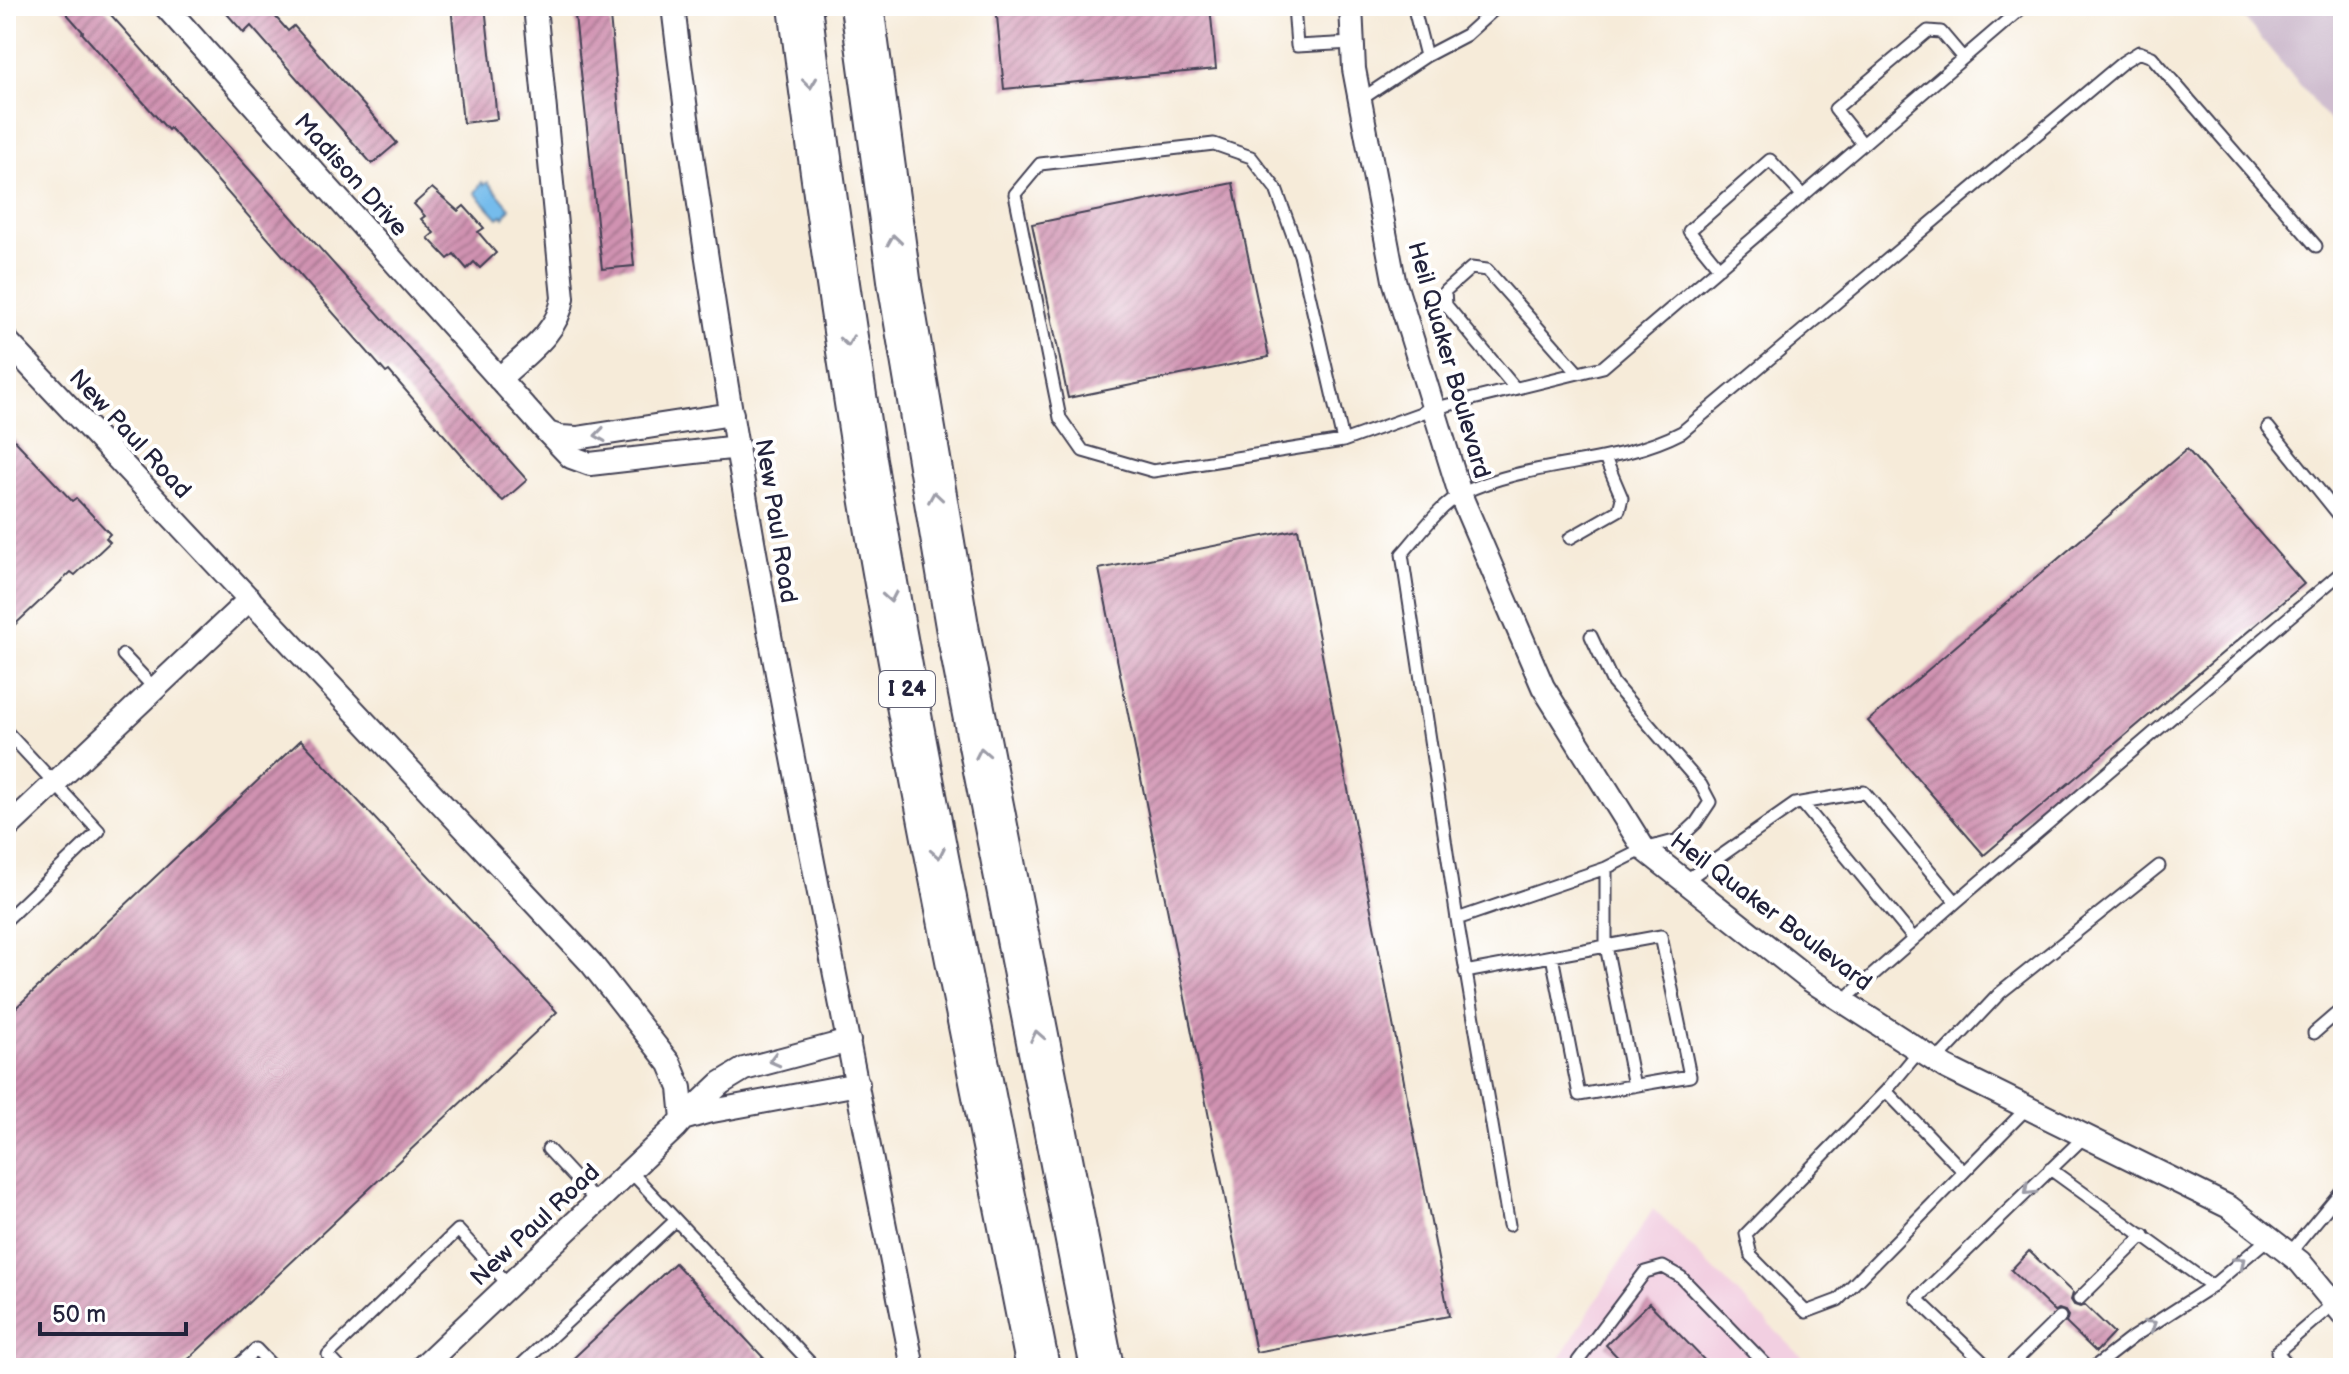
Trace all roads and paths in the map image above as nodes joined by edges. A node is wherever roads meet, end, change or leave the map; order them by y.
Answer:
1 (165, 6) edge
2 (535, 6) edge
3 (673, 6) edge
4 (800, 6) edge
5 (862, 6) edge
6 (1294, 6) edge
7 (1351, 6) edge
8 (1418, 6) edge
9 (1498, 6) edge
10 (2024, 6) edge
11 (1353, 43) junction
12 (1426, 56) junction
13 (1963, 58) junction
14 (1360, 100) junction
15 (1862, 143) junction
16 (1802, 195) junction
17 (2316, 246) dead end
18 (1719, 268) junction
19 (6, 340) edge
20 (1578, 373) junction
21 (499, 379) junction
22 (1515, 388) junction
23 (1432, 409) junction
24 (732, 414) junction
25 (2268, 427) dead end
26 (649, 428) junction
27 (548, 433) junction
28 (1343, 441) junction
29 (738, 447) junction
30 (653, 458) junction
31 (1605, 458) junction
32 (1460, 494) junction
33 (2343, 520) edge
34 (1570, 538) dead end
35 (2343, 571) edge
36 (250, 599) junction
37 (1591, 636) dead end
38 (123, 655) dead end
39 (155, 689) junction
40 (6, 731) edge
41 (55, 783) junction
42 (1802, 803) junction
43 (6, 829) edge
44 (1644, 849) junction
45 (2159, 866) dead end
46 (1606, 868) junction
47 (1685, 881) junction
48 (1956, 902) junction
49 (1457, 919) junction
50 (6, 920) edge
51 (1914, 939) junction
52 (1606, 946) junction
53 (1552, 956) junction
54 (1465, 972) junction
55 (1843, 1001) junction
56 (2343, 1008) edge
57 (2314, 1033) dead end
58 (849, 1041) junction
59 (1928, 1056) junction
60 (858, 1084) junction
61 (1634, 1086) junction
62 (1886, 1091) junction
63 (2028, 1107) junction
64 (1052, 1112) junction
65 (683, 1119) junction
66 (2085, 1136) junction
67 (548, 1149) dead end
68 (2050, 1169) junction
69 (630, 1171) junction
70 (1964, 1172) junction
71 (2343, 1189) edge
72 (597, 1202) junction
73 (676, 1220) junction
74 (1509, 1225) dead end
75 (2144, 1235) junction
76 (2269, 1238) junction
77 (2289, 1254) junction
78 (509, 1285) junction
79 (2212, 1286) junction
80 (2079, 1299) dead end
81 (2338, 1308) edge
82 (2060, 1317) dead end
83 (235, 1368) edge
84 (274, 1368) edge
85 (340, 1368) edge
86 (421, 1368) edge
87 (518, 1368) edge
88 (815, 1368) edge
89 (913, 1368) edge
90 (1038, 1368) edge
91 (1102, 1368) edge
92 (1128, 1368) edge
93 (1580, 1368) edge
94 (1769, 1368) edge
95 (1989, 1368) edge
96 (2008, 1368) edge
97 (2093, 1368) edge
98 (2291, 1368) edge

1 - 21 street, Madison Drive
2 - 21 street
3 - 24 street, New Paul Road
4 -> 90 highway, I 24
64 -> 5 highway, I 24
6 - 11 lane
7 - 11 street, Heil Quaker Boulevard
8 - 12 lane
9 - 12 lane
10 - 13 lane
11 - 14 street, Heil Quaker Boulevard
12 - 14 lane
13 - 15 lane
13 - 15 lane
14 - 23 street, Heil Quaker Boulevard
15 - 16 lane
16 - 18 lane
16 - 18 lane
17 - 31 lane
18 - 20 lane
19 - 36 street, New Paul Road
20 - 22 lane
20 - 22 lane
21 - 27 street, Madison Drive
22 - 23 lane
23 - 28 lane
23 - 32 street, Heil Quaker Boulevard
24 - 26 street
24 - 29 street, New Paul Road
25 - 33 lane
26 -> 27 street
26 - 30 street
27 - 30 street, Madison Drive
28 - 28 lane
29 - 30 street, Madison Drive
29 - 58 street, New Paul Road
31 - 32 lane
31 - 34 lane
32 - 44 street, Heil Quaker Boulevard
32 - 49 lane
35 - 48 lane
36 - 39 street
36 - 65 street, New Paul Road
37 - 44 lane
38 - 39 lane
39 - 41 street
40 - 41 lane
41 - 43 street
41 - 50 lane
42 - 47 lane
42 - 48 lane
42 - 51 lane
44 - 46 lane
44 - 47 street, Heil Quaker Boulevard
45 - 59 lane
46 - 49 lane
46 - 52 lane
47 - 55 street, Heil Quaker Boulevard
48 - 51 lane
49 - 54 lane
51 - 55 lane
52 - 53 lane
52 - 61 lane
52 - 61 lane
53 - 54 lane
53 - 61 lane
54 - 74 lane
55 - 59 street, Heil Quaker Boulevard
56 - 57 lane
58 - 60 street, New Paul Road
58 -> 65 street, New Paul Road
59 - 62 lane
59 - 63 street, Heil Quaker Boulevard
60 - 65 street
60 - 89 street, New Paul Road
62 - 70 lane
62 - 70 lane
63 - 66 street, Heil Quaker Boulevard
63 - 70 lane
64 - 91 highway, I 24
64 - 92 highway
65 - 69 street, New Paul Road
66 - 68 lane
66 - 76 street, Heil Quaker Boulevard
67 - 72 lane
68 - 75 lane
68 -> 95 lane
69 - 72 street, New Paul Road
69 - 73 lane
71 - 77 lane
72 - 78 street, New Paul Road
73 - 87 lane
73 - 88 lane
75 - 79 lane
75 - 80 lane
76 - 77 street, Heil Quaker Boulevard
79 -> 76 lane
77 - 81 street, Heil Quaker Boulevard
78 - 85 lane
78 - 86 street, New Paul Road
97 -> 79 lane
81 - 98 lane
82 - 96 lane
83 - 84 lane
93 - 94 lane

